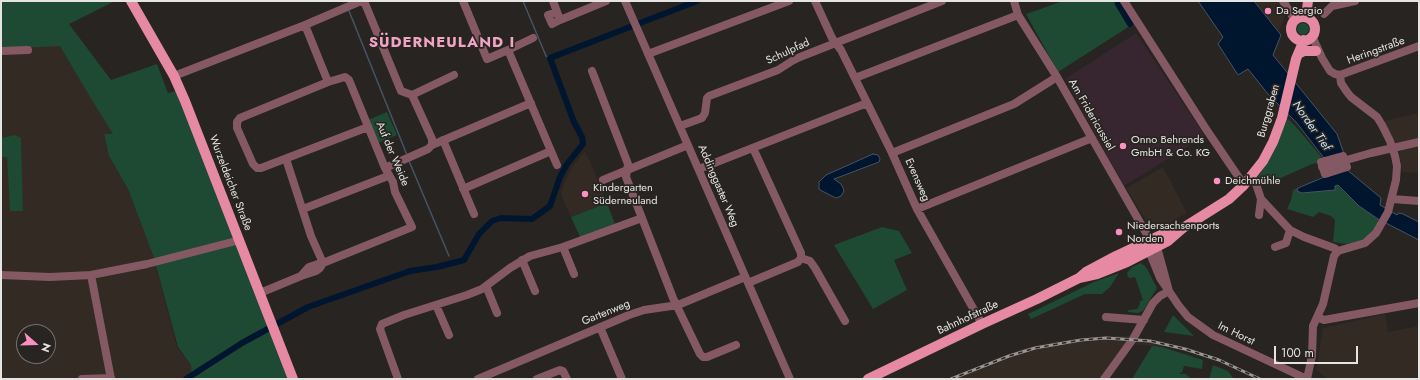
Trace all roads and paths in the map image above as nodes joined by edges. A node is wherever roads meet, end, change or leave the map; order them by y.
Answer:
1 (131, 1) edge
2 (362, 1) edge
3 (463, 1) edge
4 (553, 1) edge
5 (606, 1) edge
6 (625, 1) edge
7 (789, 1) edge
8 (815, 1) edge
9 (942, 1) edge
10 (1014, 1) edge
11 (1124, 1) edge
12 (1282, 1) edge
13 (1308, 1) edge
14 (1355, 1) edge
15 (1324, 14) dead end
16 (1018, 15) junction
17 (1300, 19) junction
18 (305, 25) junction
19 (533, 38) dead end
20 (1304, 39) junction
21 (836, 44) junction
22 (1419, 46) edge
23 (28, 50) dead end
24 (508, 50) junction
25 (1, 51) edge
26 (1318, 52) junction
27 (648, 54) junction
28 (1297, 56) junction
29 (592, 71) dead end
30 (454, 75) dead end
31 (1340, 75) junction
32 (174, 76) junction
33 (1057, 77) junction
34 (855, 78) junction
35 (328, 82) junction
36 (412, 95) junction
37 (531, 103) junction
38 (868, 103) junction
39 (680, 126) junction
40 (368, 127) junction
41 (1092, 138) junction
42 (443, 140) junction
43 (1419, 142) edge
44 (432, 145) junction
45 (688, 145) junction
46 (753, 148) junction
47 (1392, 148) junction
48 (551, 151) junction
49 (892, 153) junction
50 (286, 159) junction
51 (556, 165) dead end
52 (1322, 167) dead end
53 (699, 170) junction
54 (626, 171) junction
55 (386, 172) junction
56 (603, 180) dead end
57 (1255, 181) dead end
58 (1244, 185) junction
59 (463, 189) junction
60 (1261, 199) junction
61 (1392, 199) junction
62 (1419, 201) edge
63 (303, 209) junction
64 (917, 209) junction
65 (474, 214) dead end
66 (1259, 215) dead end
67 (642, 218) junction
68 (1290, 230) junction
69 (240, 240) junction
70 (1152, 246) junction
71 (563, 247) junction
72 (1275, 247) dead end
73 (1338, 251) junction
74 (800, 258) junction
75 (522, 260) junction
76 (323, 263) junction
77 (574, 274) dead end
78 (1, 275) edge
79 (92, 275) junction
80 (747, 280) junction
81 (486, 286) junction
82 (535, 291) dead end
83 (1169, 291) junction
84 (260, 293) junction
85 (1419, 303) edge
86 (436, 305) junction
87 (678, 305) junction
88 (497, 313) dead end
89 (1106, 317) dead end
90 (1317, 317) junction
91 (1144, 320) junction
92 (845, 321) dead end
93 (982, 324) junction
94 (600, 327) junction
95 (449, 335) dead end
96 (736, 345) dead end
97 (111, 378) edge
98 (82, 379) edge
99 (293, 379) edge
100 (398, 379) edge
101 (478, 379) edge
102 (537, 379) edge
103 (567, 379) edge
104 (622, 379) edge
105 (790, 379) edge
106 (868, 379) edge
107 (1104, 379) edge
108 (1307, 379) edge

1 - 32 main road, Wurzeldeicher Straße
2 - 18 street
2 - 36 street
3 - 24 street
4 - 5 street
6 - 27 street, Addinggaster Weg
7 - 27 street
8 - 21 street, Evensweg
9 - 21 street, Schulpfad
10 - 16 street, Am Fridericussiel
11 - 58 street
12 - 17 street
13 - 17 main road, Burggraben
14 - 15 street
16 - 33 street, Am Fridericussiel
16 - 34 street
17 - 20 main road, Burggraben
17 - 20 main road, Burggraben
18 - 32 street
18 - 35 street
19 - 24 street
20 - 26 street
20 - 28 main road, Burggraben
21 - 34 street, Evensweg
21 - 39 street, Schulpfad
22 - 31 street, Heringstraße
23 - 25 street
24 - 37 street
26 - 28 main road
26 - 31 street
27 - 39 street, Addinggaster Weg
28 - 58 main road, Burggraben
29 - 54 street
30 - 36 street
31 - 47 street
32 - 69 main road, Wurzeldeicher Straße
33 - 41 street, Am Fridericussiel
33 - 49 street
34 - 38 street, Evensweg
35 - 40 street, Auf der Weide
35 - 50 street, Auf der Weide
36 - 44 street
37 - 42 street
37 - 48 street
38 - 46 street
38 - 49 street, Evensweg
39 - 45 street, Addinggaster Weg
40 - 50 street
40 - 55 street, Auf der Weide
41 - 64 street
41 - 70 street, Am Fridericussiel
42 - 44 street
42 - 59 street
43 - 47 street
44 - 55 street
45 - 53 street, Addinggaster Weg
45 - 54 street
46 - 53 street
46 - 74 street
47 - 52 street
47 - 61 street
48 - 51 street
48 - 59 street
49 - 64 street, Evensweg
50 - 63 street
53 - 80 street, Addinggaster Weg
54 - 56 street
54 - 67 street
55 - 63 street
55 - 76 street, Auf der Weide
57 - 60 street
58 - 70 main road, Bahnhofstraße
59 - 65 street
60 - 66 street
60 - 68 street
61 - 62 street
61 - 73 street
63 - 76 street
64 - 93 street, Evensweg
67 - 71 street
67 - 87 street
68 - 72 street
68 - 73 street
69 - 79 street
69 - 84 main road, Wurzeldeicher Straße
70 - 83 street, Im Horst
70 - 93 main road, Bahnhofstraße
71 - 75 street
71 - 77 street
73 - 90 street
74 - 80 street, Gartenweg
74 - 92 street
75 - 81 street
75 - 82 street
76 - 84 street, Auf der Weide
78 - 79 street
79 - 97 street
80 - 87 street, Gartenweg
80 - 105 street, Addinggaster Weg
81 - 86 street
81 - 88 street
83 - 91 street
83 - 108 street, Im Horst
84 - 99 main road, Wurzeldeicher Straße
85 - 90 street
86 - 95 street
86 - 100 street
87 - 94 street, Gartenweg
87 - 96 street
89 - 91 street
90 - 108 street
91 - 107 street
93 - 106 main road, Bahnhofstraße
94 - 101 street, Gartenweg
94 - 104 street
97 - 98 street
102 - 103 street

